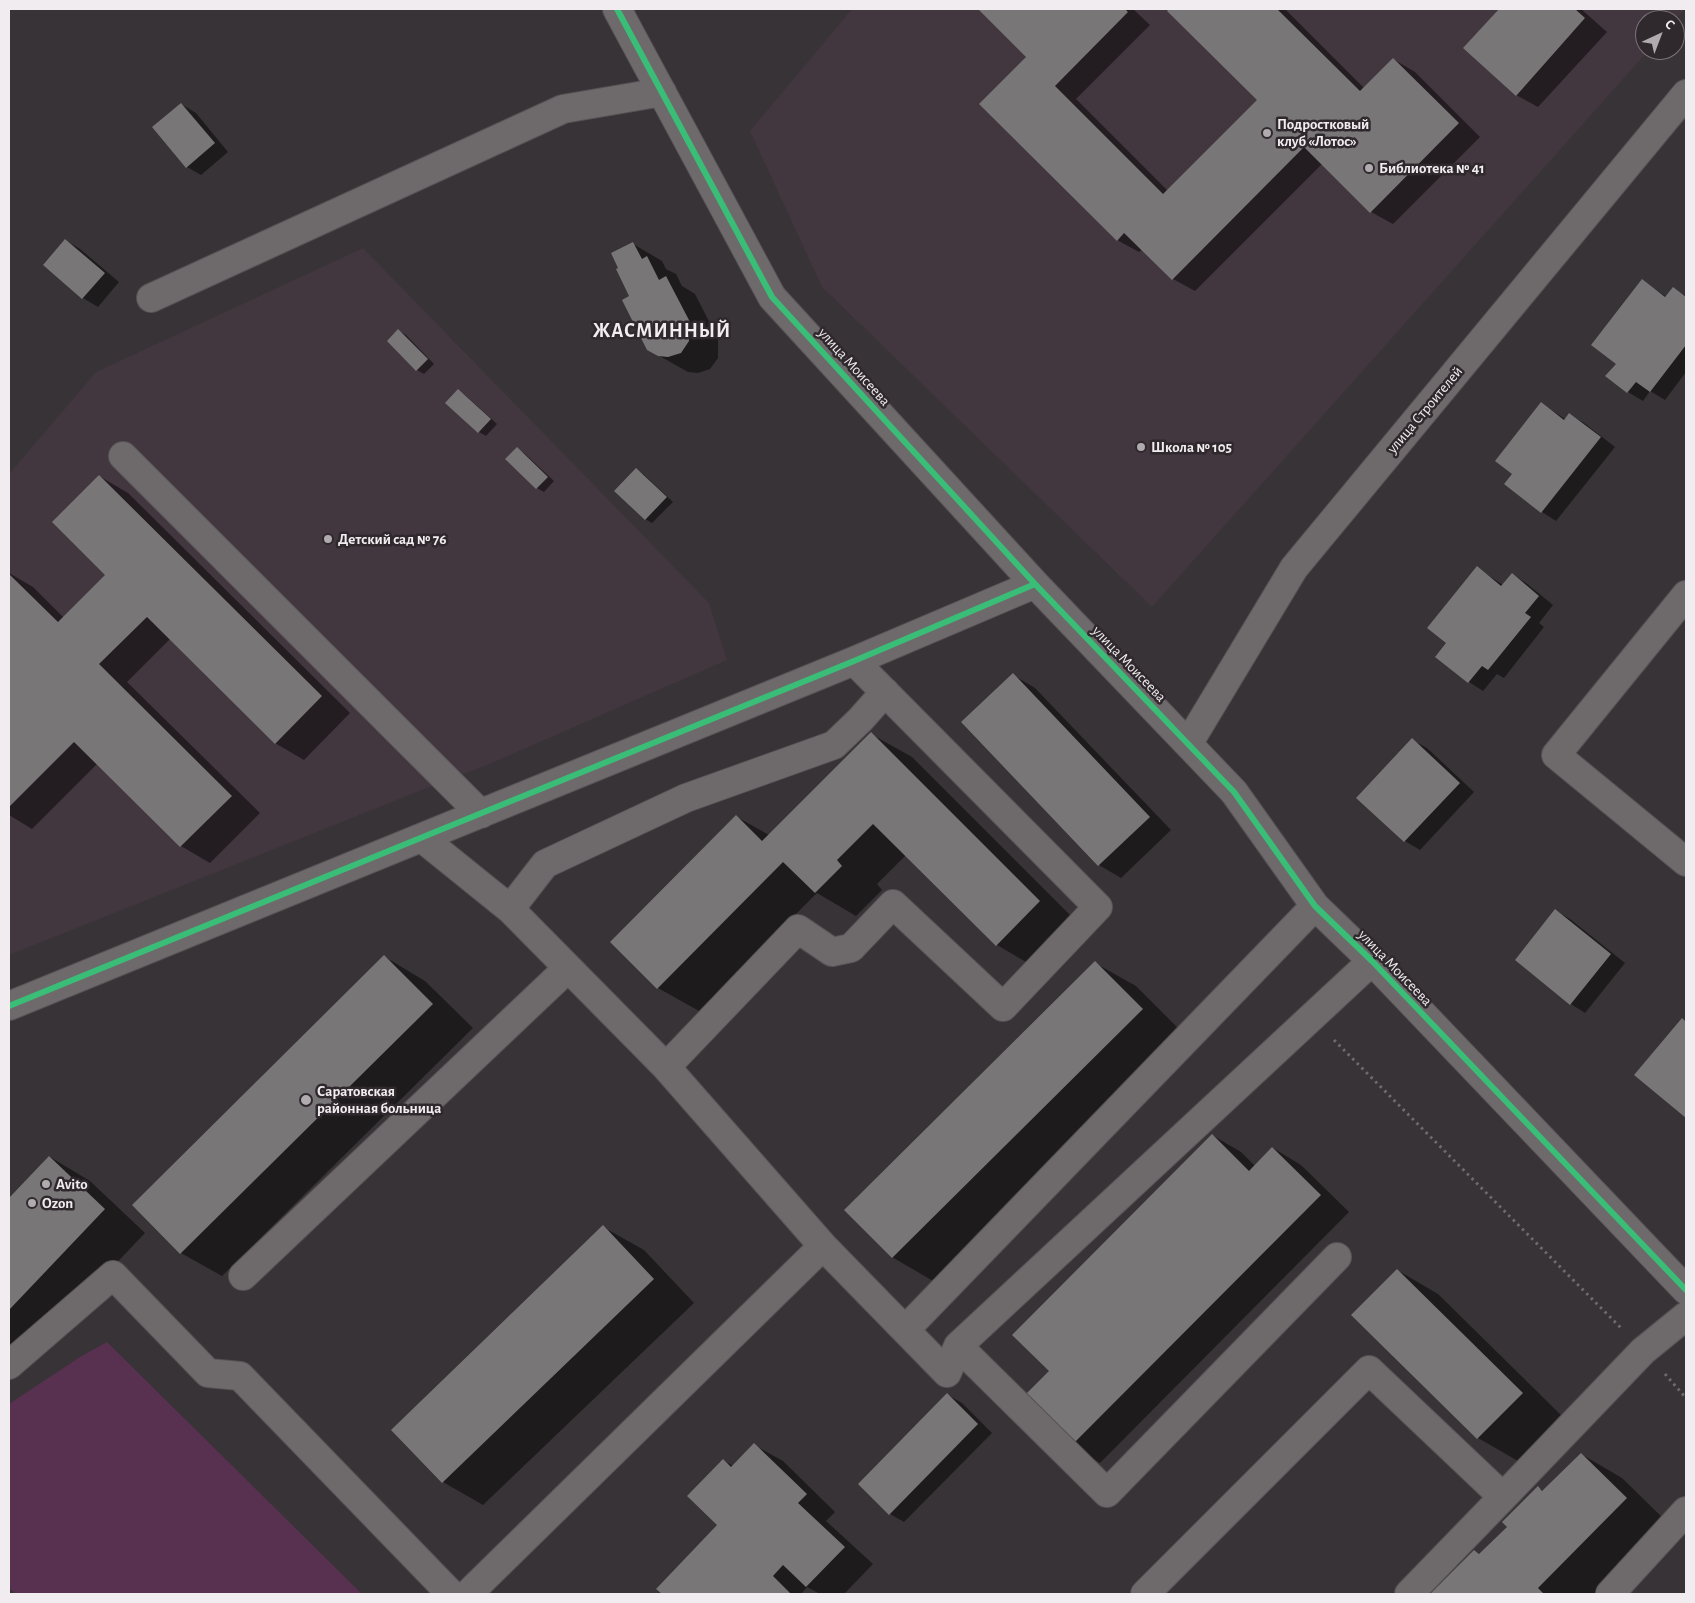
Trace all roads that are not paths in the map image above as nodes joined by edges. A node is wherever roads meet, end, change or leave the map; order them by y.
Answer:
1 (618, 9) edge
2 (662, 92) junction
3 (1686, 94) edge
4 (151, 298) dead end
5 (123, 456) dead end
6 (1035, 584) junction
7 (1686, 595) edge
8 (854, 661) junction
9 (885, 692) junction
10 (1188, 744) junction
11 (481, 814) junction
12 (422, 838) junction
13 (1686, 862) edge
14 (1315, 906) junction
15 (510, 909) junction
16 (1372, 961) junction
17 (568, 968) junction
18 (9, 1006) edge
19 (666, 1067) junction
20 (823, 1246) junction
21 (1337, 1257) dead end
22 (243, 1276) dead end
23 (1686, 1290) edge
24 (1686, 1316) edge
25 (905, 1330) junction
26 (958, 1346) junction
27 (9, 1364) edge
28 (1502, 1497) junction
29 (1686, 1511) edge
30 (451, 1594) edge
31 (468, 1594) edge
32 (1145, 1594) edge
33 (1409, 1594) edge
34 (1610, 1594) edge

1 - 2 street, улица Моисеева
2 - 4 street
2 - 6 street, улица Моисеева
3 - 10 street, улица Строителей
5 - 11 street
6 - 8 street
6 - 10 street, улица Моисеева
7 - 13 street
8 - 9 street
8 - 11 street
9 - 15 street
9 - 19 street
10 - 14 street, улица Моисеева
11 - 12 street
12 - 15 street
12 - 18 street
14 - 16 street, улица Моисеева
14 - 25 street
15 - 17 street
16 - 23 street, улица Моисеева
16 - 26 street
17 - 19 street
17 - 22 street
19 - 20 street
20 - 25 street
20 - 31 street
21 - 26 street
24 - 28 street
25 - 26 street
27 - 30 street
28 - 32 street
28 - 33 street
29 - 34 street

